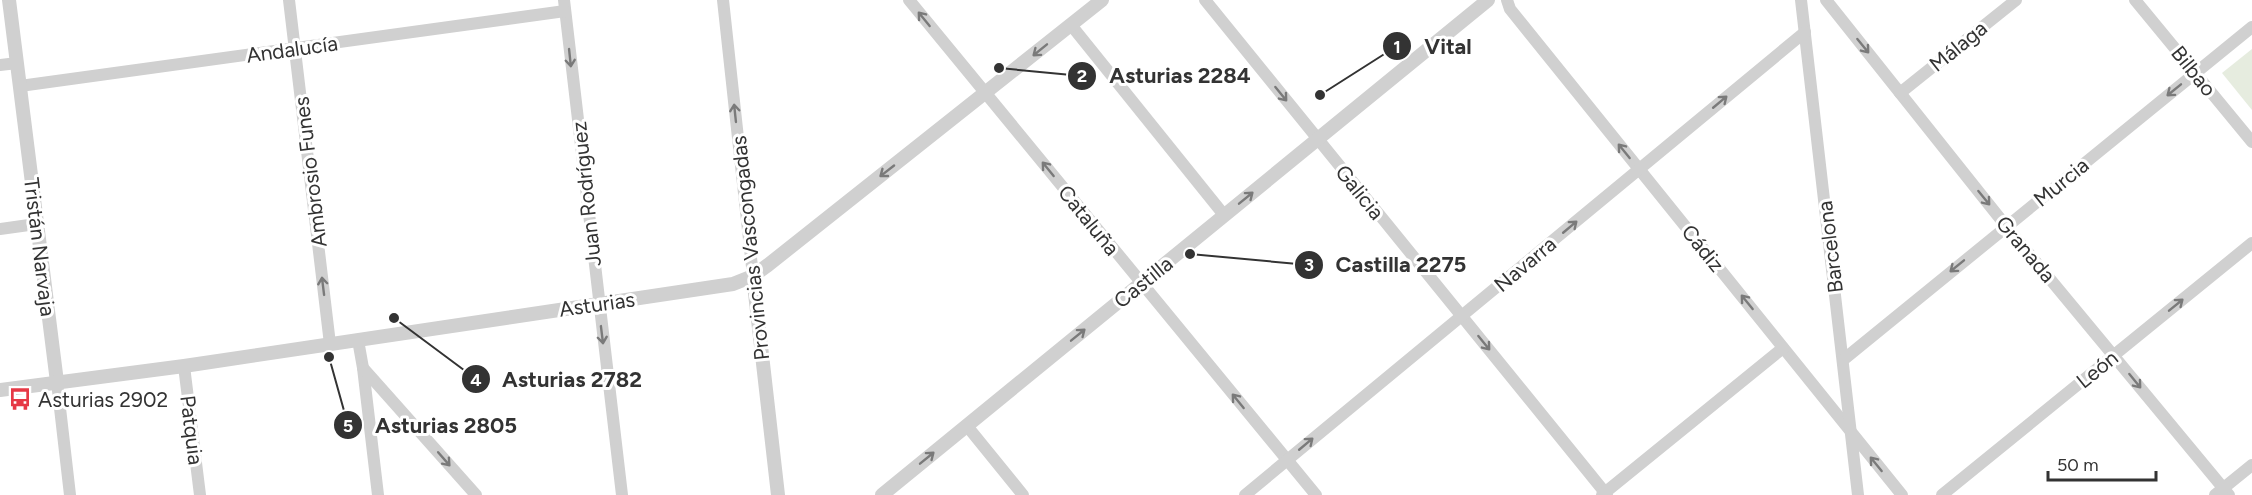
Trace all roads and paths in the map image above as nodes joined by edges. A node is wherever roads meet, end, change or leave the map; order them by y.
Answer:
1 (9, 0) edge
2 (289, 0) edge
3 (723, 0) edge
4 (909, 0) edge
5 (1102, 0) edge
6 (1205, 0) edge
7 (1488, 0) edge
8 (1507, 0) edge
9 (1801, 0) edge
10 (1826, 0) edge
11 (2016, 0) edge
12 (2135, 0) edge
13 (564, 6) edge
14 (1071, 25) junction
15 (2252, 27) edge
16 (1804, 32) junction
17 (295, 49) junction
18 (17, 63) junction
19 (0, 65) edge
20 (2195, 73) junction
21 (20, 86) junction
22 (1900, 93) junction
23 (986, 94) junction
24 (1317, 139) junction
25 (2252, 142) edge
26 (1639, 169) junction
27 (1224, 215) junction
28 (36, 224) junction
29 (2006, 226) junction
30 (0, 229) edge
31 (2252, 243) edge
32 (753, 276) junction
33 (1142, 283) junction
34 (598, 304) junction
35 (1461, 316) junction
36 (358, 340) junction
37 (330, 344) junction
38 (1783, 348) junction
39 (2114, 355) junction
40 (1843, 360) junction
41 (183, 366) junction
42 (363, 368) junction
43 (57, 382) junction
44 (0, 390) edge
45 (967, 426) junction
46 (1851, 432) junction
47 (1287, 460) junction
48 (2252, 465) edge
49 (2222, 493) edge
50 (1605, 494) edge
51 (69, 495) edge
52 (200, 495) edge
53 (378, 495) edge
54 (476, 495) edge
55 (622, 495) edge
56 (778, 495) edge
57 (882, 495) edge
58 (1023, 495) edge
59 (1245, 495) edge
60 (1316, 495) edge
61 (1858, 495) edge
62 (1902, 495) edge
63 (1942, 495) edge

1 - 18 street, Tristán Narvaja
2 - 17 street, Ambrosio Funes
32 -> 3 street, Provincias Vascongadas
23 -> 4 street, Cataluña
5 - 14 street, Asturias
6 -> 24 street, Galicia
7 - 24 street, Castilla
26 -> 8 street, Cádiz
9 - 16 street, Barcelona
10 -> 22 street, Granada
11 - 22 street, Málaga
12 - 20 street, Bilbao
13 - 17 street, Andalucía
13 -> 34 street, Juan Rodríguez
14 -> 23 street, Asturias
14 - 27 street
15 - 20 street, Murcia
26 -> 16 street, Navarra
16 - 40 street, Barcelona
17 - 21 street, Andalucía
37 -> 17 street, Ambrosio Funes
18 - 19 street
18 - 21 street, Tristán Narvaja
20 - 25 street, Bilbao
20 -> 29 street, Murcia
21 - 28 street, Tristán Narvaja
22 -> 29 street, Granada
23 -> 32 street, Asturias
33 -> 23 street, Cataluña
27 -> 24 street, Castilla
24 - 35 street, Galicia
35 -> 26 street, Navarra
38 -> 26 street, Cádiz
27 - 33 street, Castilla
28 - 30 street
28 - 43 street, Tristán Narvaja
29 - 39 street, Granada
29 -> 40 street, Murcia
39 -> 31 street, León
32 - 34 street, Asturias
32 - 56 street, Provincias Vascongadas
45 -> 33 street, Castilla
47 -> 33 street, Cataluña
34 - 36 street, Asturias
34 -> 55 street, Juan Rodríguez
47 -> 35 street, Navarra
35 -> 50 street, Galicia
36 - 37 street, Asturias
36 - 42 street
37 - 41 street, Asturias
38 - 46 street, Cádiz
38 - 50 street
39 -> 49 street, Granada
39 - 63 street, León
40 - 46 street, Barcelona
41 - 43 street, Asturias
41 - 52 street, Patquia
42 - 53 street
42 -> 54 street
43 - 44 street, Asturias
43 - 51 street, Tristán Narvaja
57 -> 45 street, Castilla
45 - 58 street
46 - 61 street, Barcelona
62 -> 46 street, Cádiz
47 - 59 street, Navarra
47 - 60 street, Cataluña
48 - 49 street

